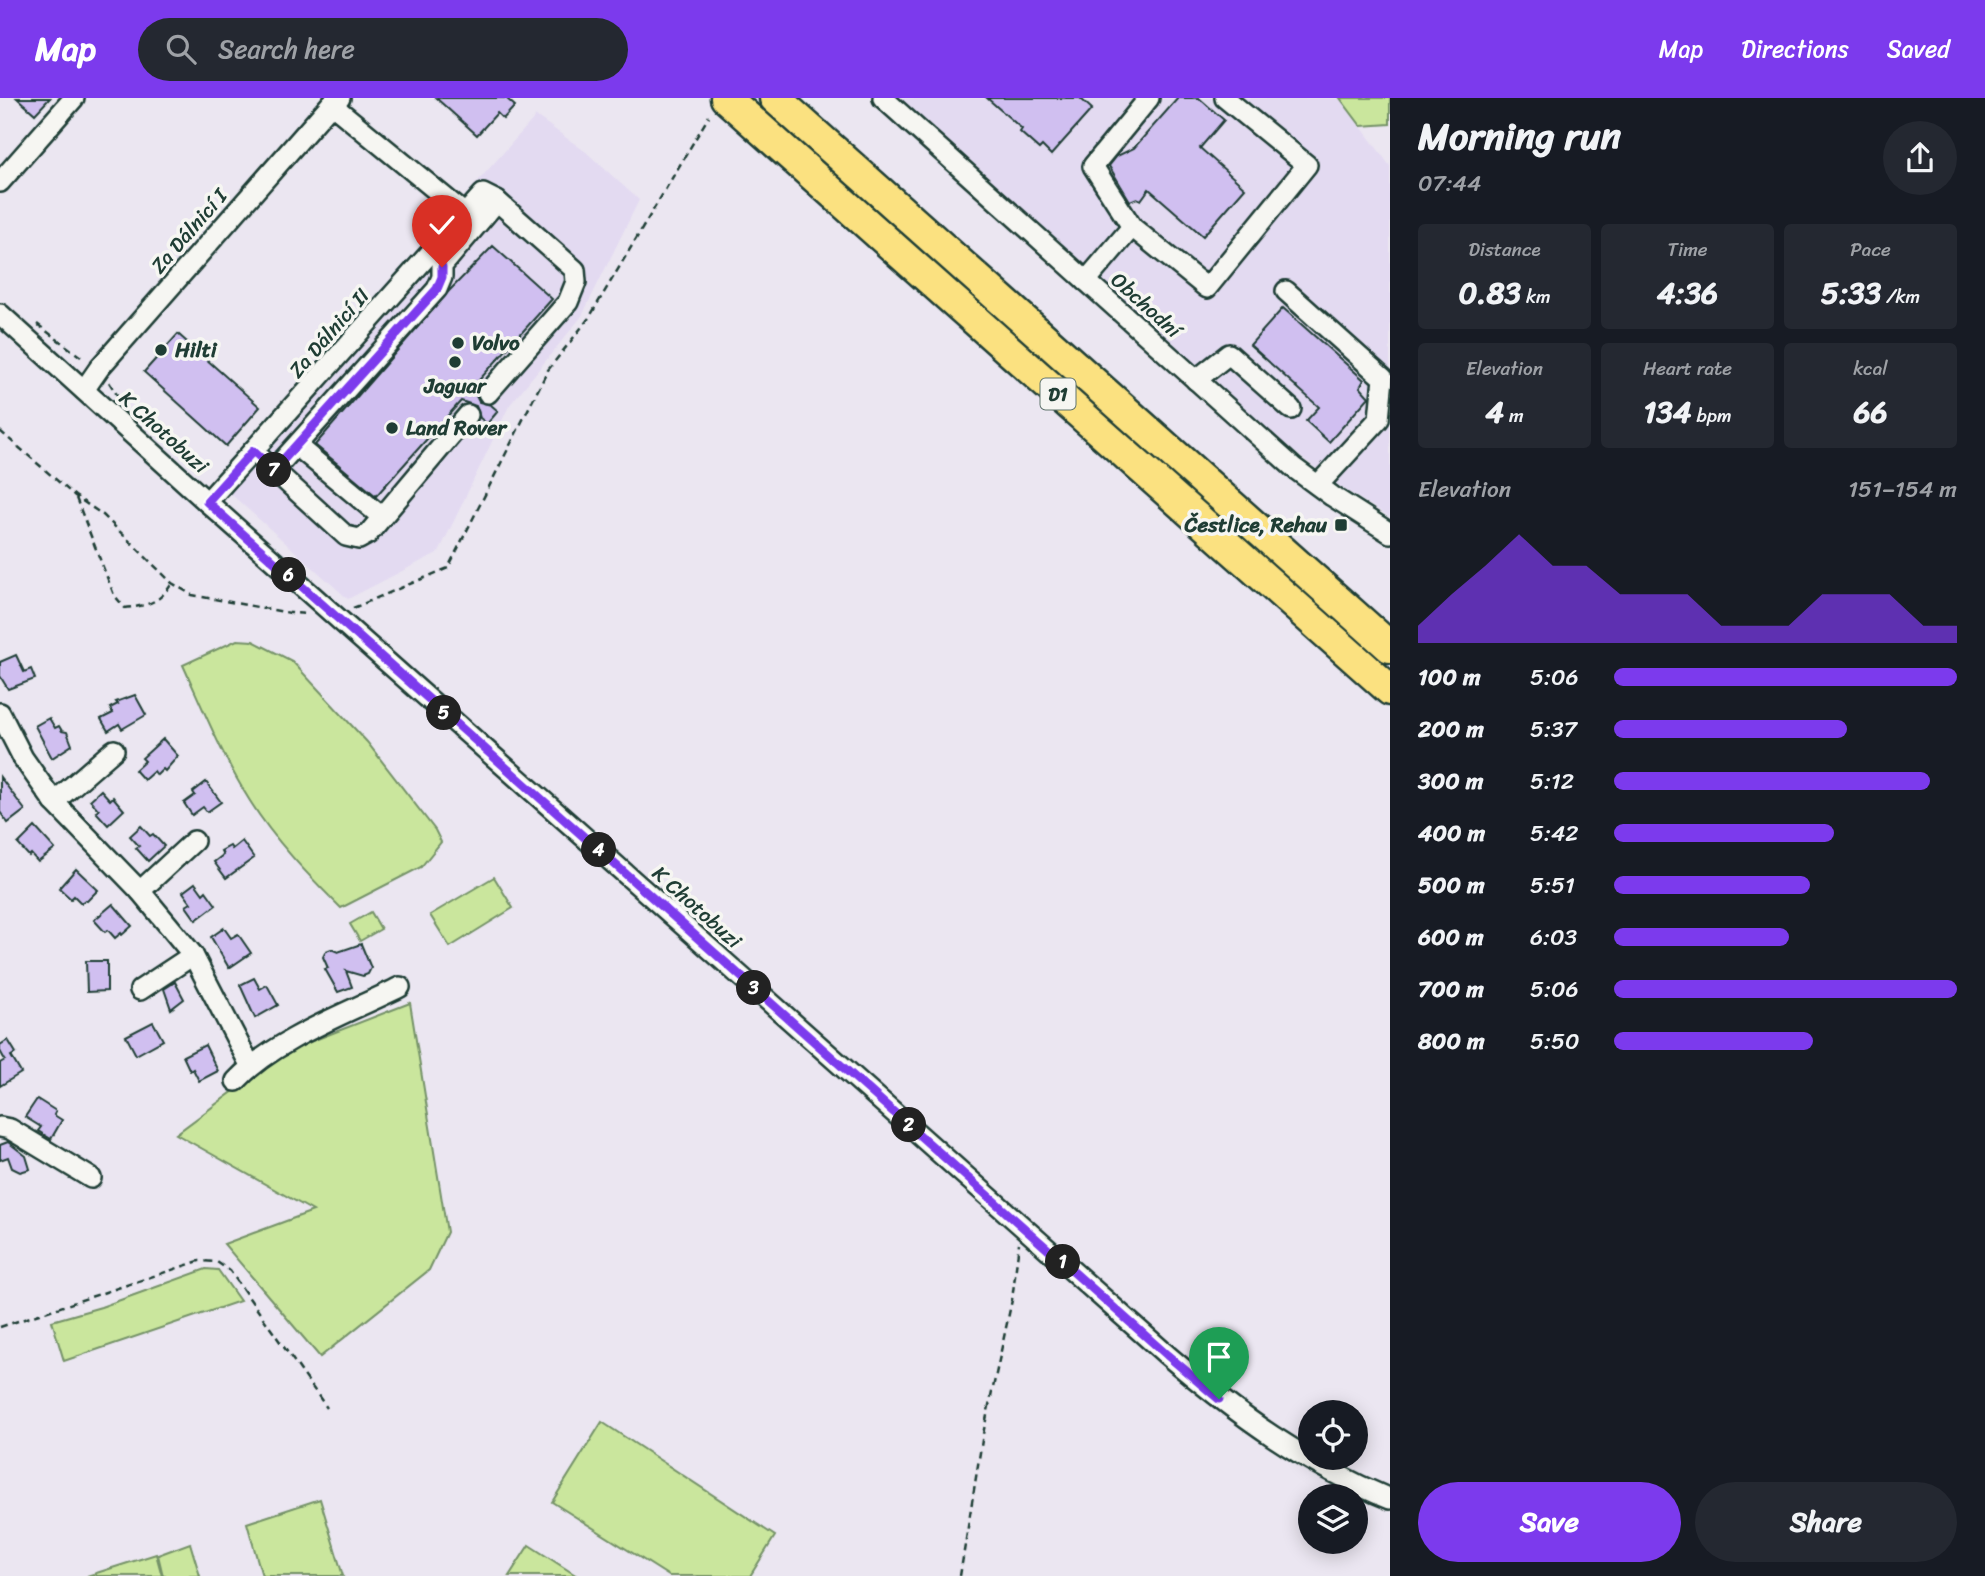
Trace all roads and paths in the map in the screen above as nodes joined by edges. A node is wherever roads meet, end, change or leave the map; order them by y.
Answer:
1 (74, 98) edge
2 (775, 98) edge
3 (883, 98) edge
4 (1149, 98) edge
5 (1225, 98) edge
6 (336, 101) edge
7 (717, 107) edge
8 (0, 182) edge
9 (490, 197) junction
10 (465, 214) junction
11 (1132, 227) junction
12 (1086, 281) junction
13 (1286, 291) dead end
14 (0, 314) edge
15 (30, 318) dead end
16 (92, 366) dead end
17 (1196, 380) junction
18 (84, 390) junction
19 (488, 393) dead end
20 (1291, 409) dead end
21 (468, 415) dead end
22 (0, 431) edge
23 (297, 446) junction
24 (253, 451) junction
25 (274, 470) junction
26 (1318, 485) junction
27 (75, 496) junction
28 (207, 502) junction
29 (382, 517) junction
30 (1390, 533) edge
31 (172, 583) junction
32 (326, 607) junction
33 (353, 608) dead end
34 (1390, 647) edge
35 (1390, 690) edge
36 (0, 713) edge
37 (114, 750) dead end
38 (54, 802) junction
39 (194, 841) dead end
40 (140, 891) junction
41 (193, 955) junction
42 (400, 987) dead end
43 (140, 990) dead end
44 (250, 1065) junction
45 (236, 1081) dead end
46 (0, 1127) edge
47 (91, 1178) dead end
48 (1028, 1231) junction
49 (0, 1327) edge
50 (327, 1408) dead end
51 (1390, 1499) edge
52 (960, 1576) edge

1 - 8 street
2 - 34 highway, D1
3 - 12 street, Obchodní
4 - 11 street
5 - 11 street
6 - 10 street, Za Dálnicí I
6 - 18 street, Za Dálnicí I
7 - 33 path
7 - 35 highway, D1
9 - 10 street, Za Dálnicí II
9 - 19 street
9 - 23 street
10 - 24 street, Za Dálnicí II
11 - 12 street
12 - 17 street, Obchodní
13 - 26 street
14 - 18 street, K Chotobuzi
15 - 16 path
17 - 20 street
17 - 26 street, Obchodní
18 - 28 street, K Chotobuzi
21 - 29 street
22 - 27 path
23 - 25 street
23 - 29 street
24 - 25 street
24 - 28 street, Za Dálnicí II
25 - 29 street
26 - 30 street, Obchodní
27 - 31 path
27 - 31 path
28 - 32 street, K Chotobuzi
31 - 32 path
32 - 48 street, K Chotobuzi
36 - 38 street
37 - 38 street
38 - 40 street
39 - 40 street
40 - 41 street
41 - 43 street
41 - 44 street
42 - 44 street
44 - 45 street
46 - 47 street
48 - 51 street, K Chotobuzi
48 - 52 path
49 - 50 path

